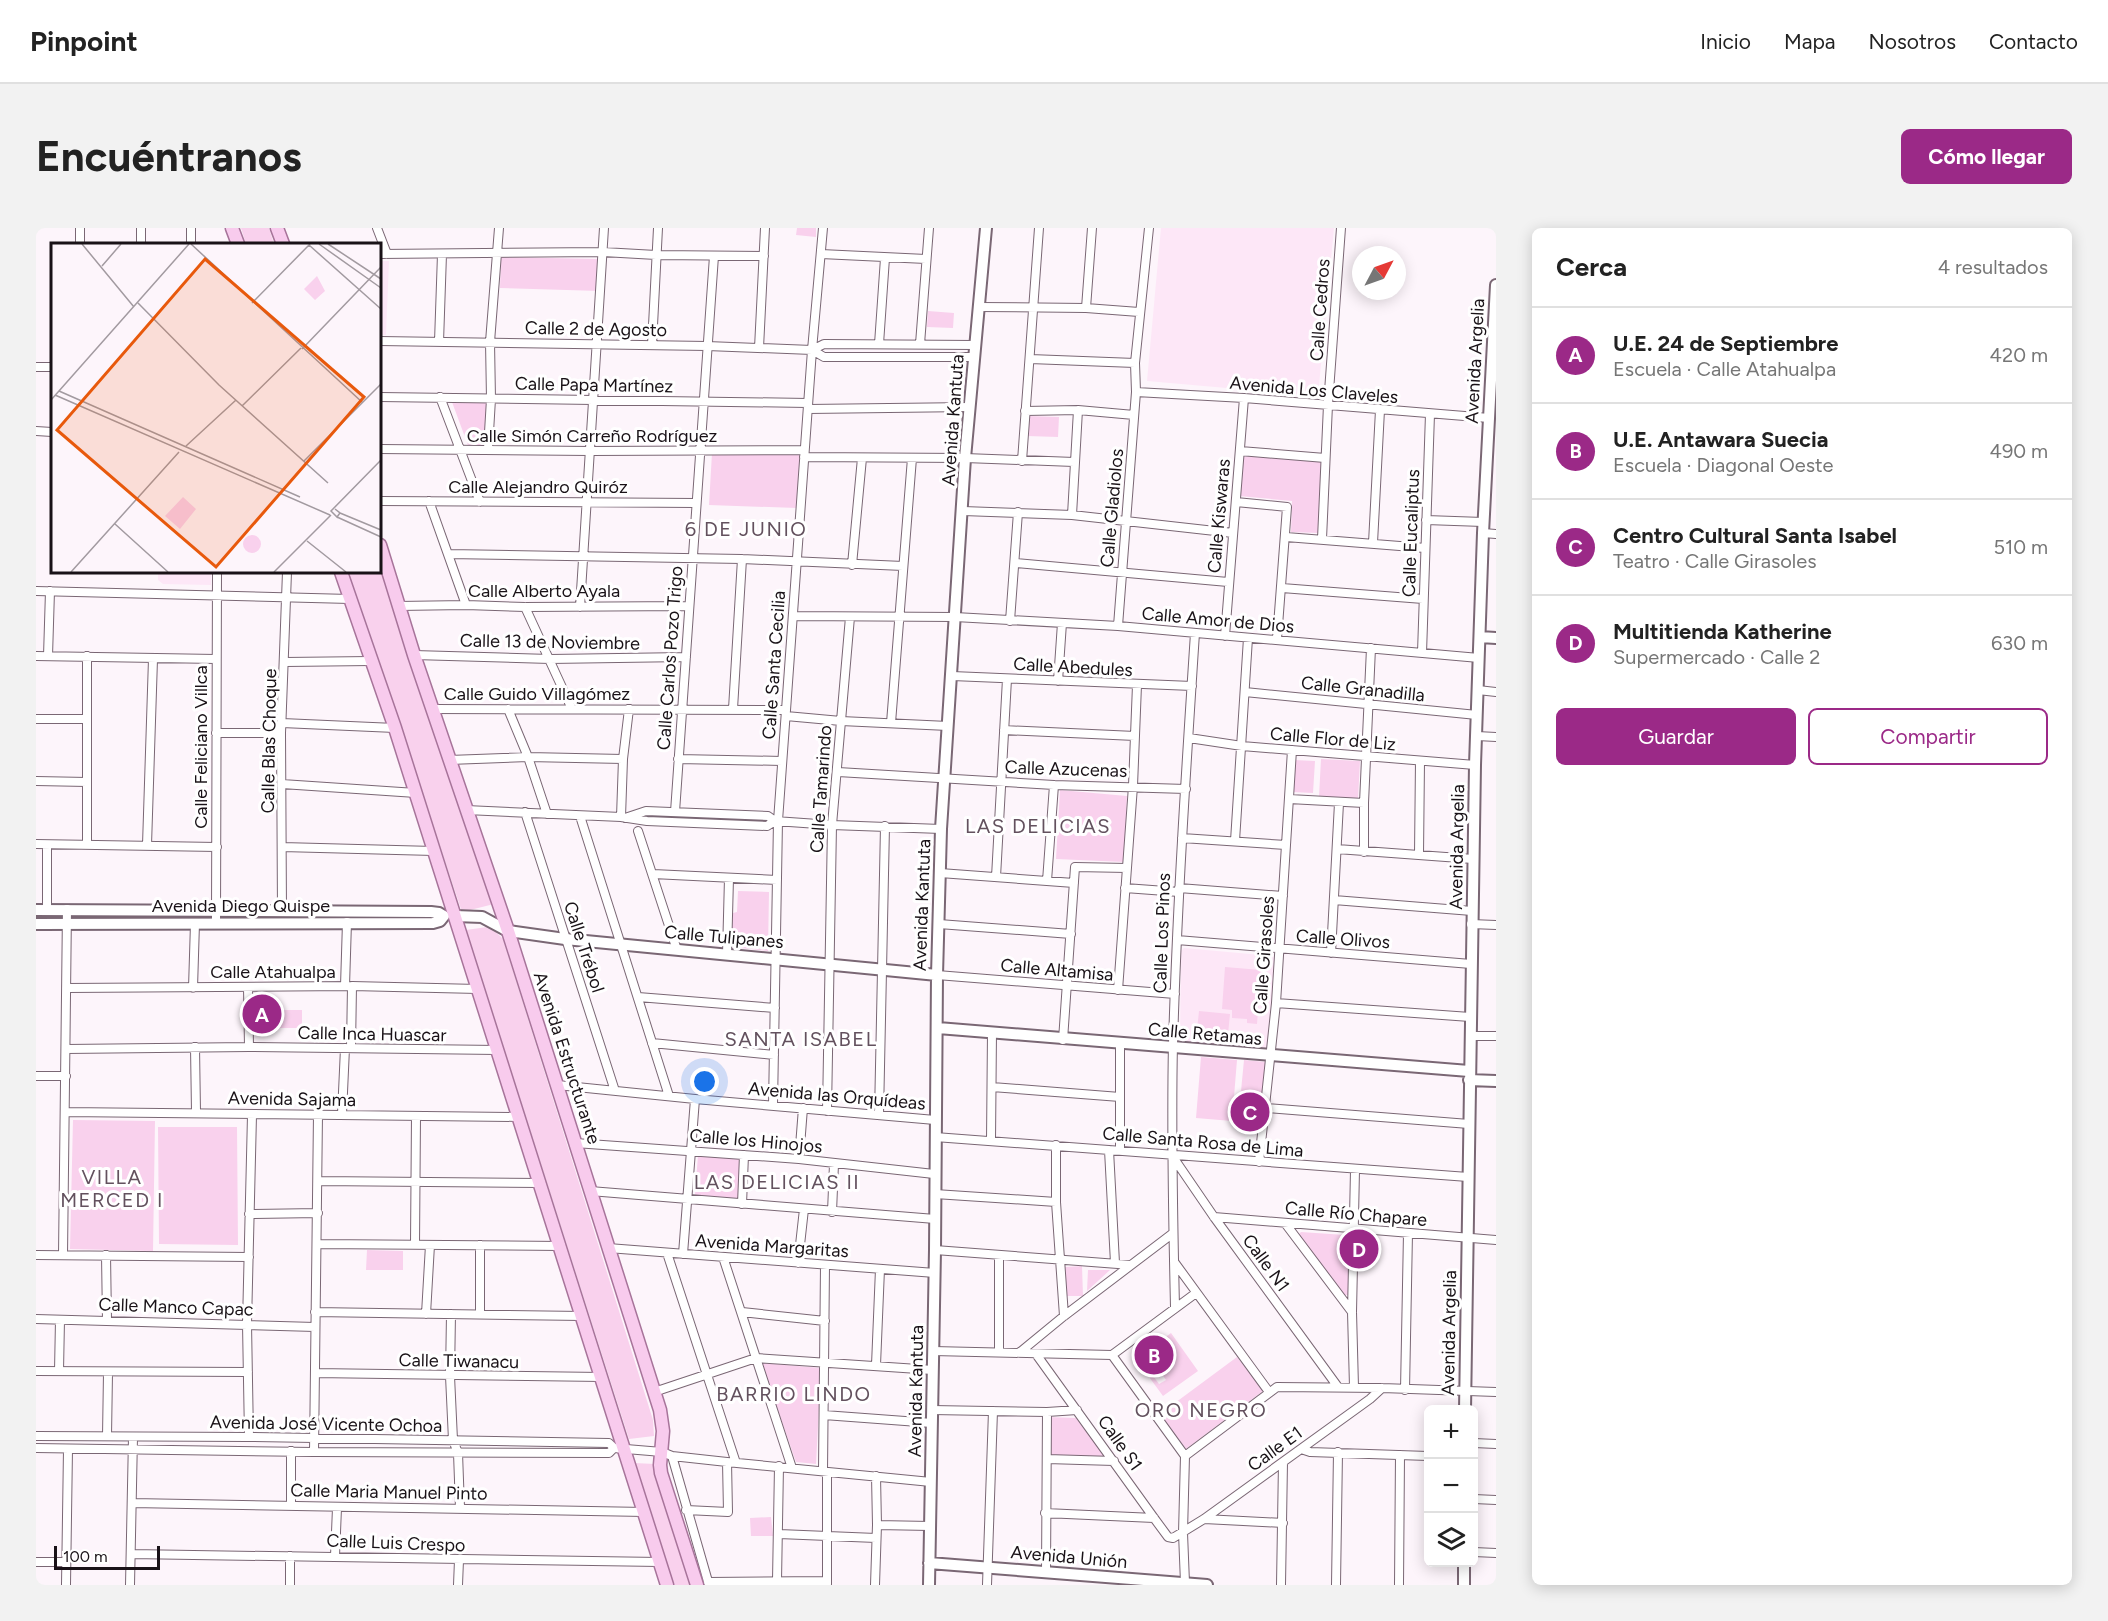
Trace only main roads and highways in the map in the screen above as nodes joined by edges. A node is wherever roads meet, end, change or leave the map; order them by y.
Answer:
1 (232, 228) edge
2 (278, 228) edge
3 (238, 243) edge
4 (282, 243) edge
5 (381, 548) edge
6 (341, 573) edge
7 (705, 1584) edge
8 (667, 1585) edge

1 - 3 main road
2 - 4 main road
5 - 7 main road, Avenida Estructurante
6 - 8 main road

